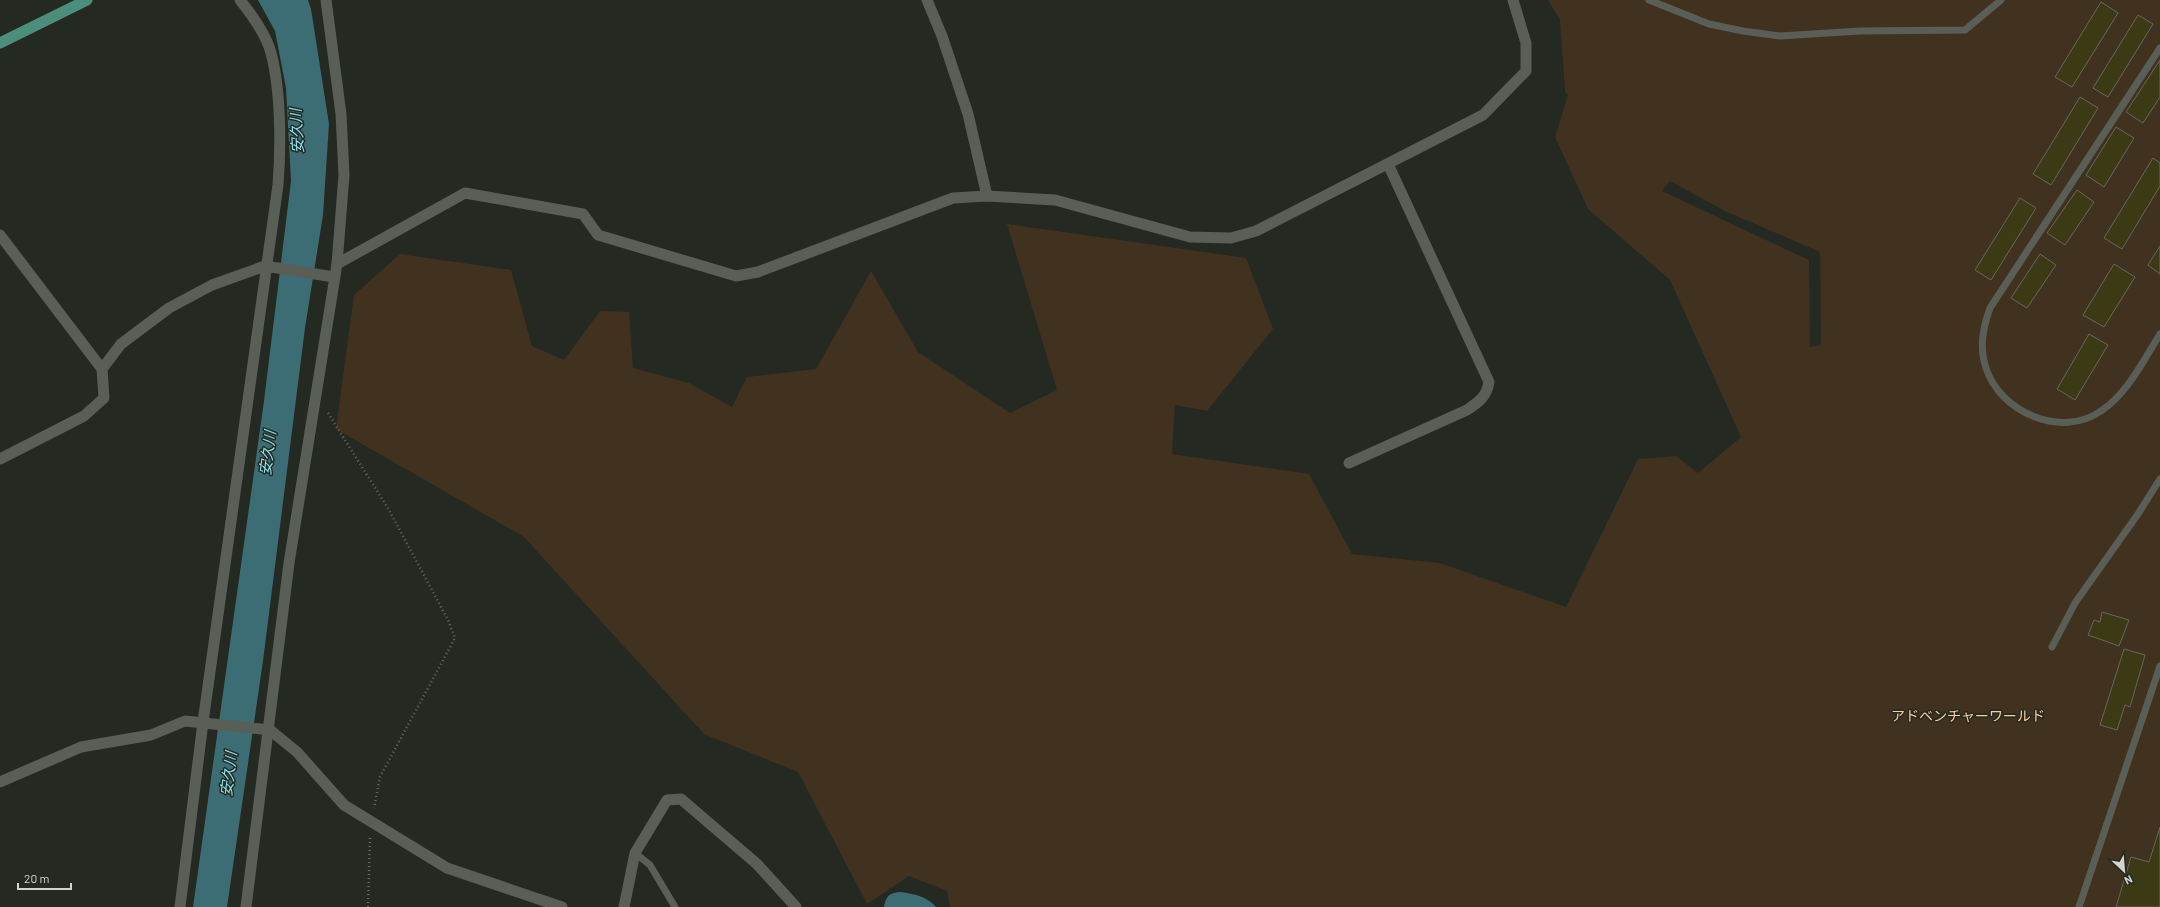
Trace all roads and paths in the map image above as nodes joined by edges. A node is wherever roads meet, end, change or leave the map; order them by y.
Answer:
1 (87, 0) edge
2 (326, 0) edge
3 (927, 0) edge
4 (1513, 0) edge
5 (1649, 0) edge
6 (2001, 0) edge
7 (246, 1) edge
8 (0, 42) edge
9 (2160, 48) edge
10 (1388, 164) junction
11 (987, 196) junction
12 (0, 235) edge
13 (337, 264) junction
14 (266, 266) junction
15 (334, 277) junction
16 (2160, 334) edge
17 (102, 369) junction
18 (315, 394) junction
19 (0, 459) edge
20 (1349, 463) dead end
21 (2160, 479) edge
22 (2052, 647) dead end
23 (2160, 666) edge
24 (203, 722) junction
25 (270, 730) junction
26 (0, 782) edge
27 (371, 821) junction
28 (635, 853) junction
29 (180, 907) edge
30 (246, 907) edge
31 (368, 907) edge
32 (562, 907) edge
33 (624, 907) edge
34 (675, 907) edge
35 (796, 907) edge
36 (2079, 907) edge

1 - 8 main road
2 - 13 street
3 - 11 street
4 - 10 street
5 - 6 lane
7 - 14 street
9 - 16 lane
10 - 11 street
10 - 20 street
11 - 13 street
12 - 17 street
13 - 15 street
14 - 15 street
14 - 17 street
14 - 24 street
15 - 18 street
17 - 19 street
18 - 25 street
18 - 27 path
21 - 22 lane
23 - 36 lane
24 - 25 street
24 - 26 street
24 - 29 street
25 - 27 street
25 - 30 street
27 - 31 path
27 - 32 street
28 - 33 street
28 - 34 lane
28 - 35 street

